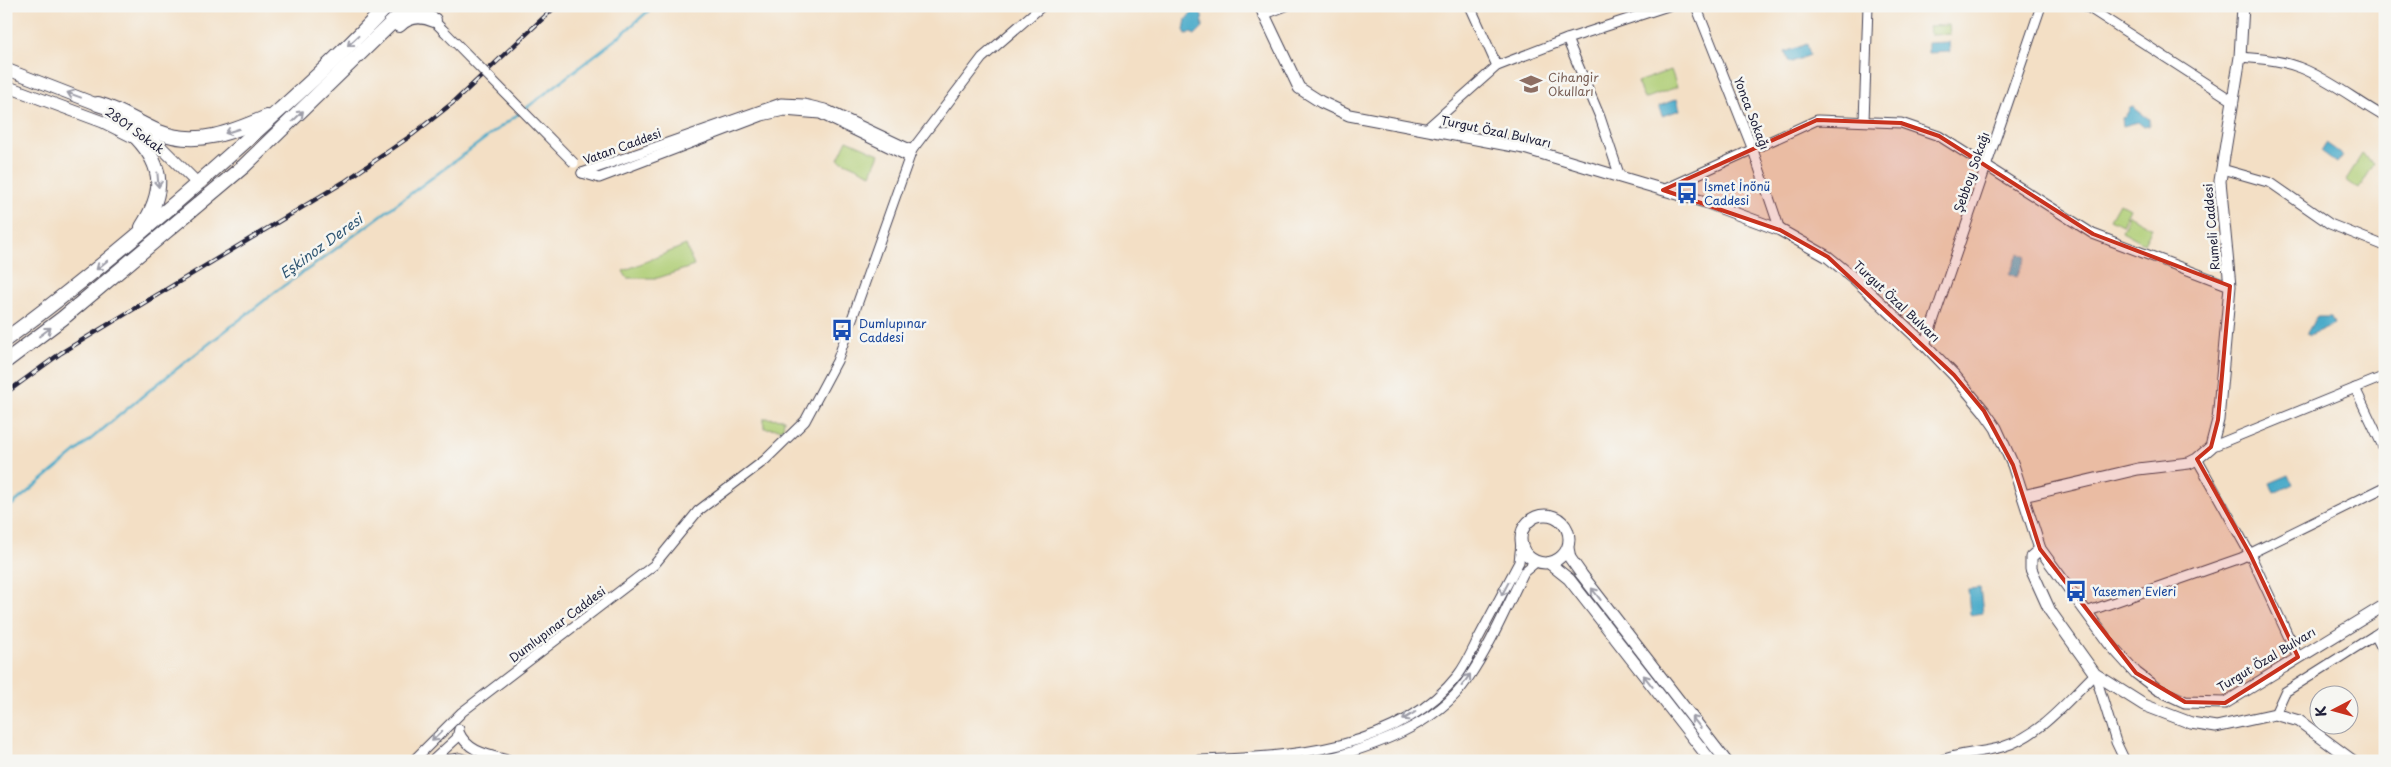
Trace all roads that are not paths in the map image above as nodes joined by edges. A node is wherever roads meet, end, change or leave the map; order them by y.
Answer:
1 (387, 6) edge
2 (409, 6) edge
3 (419, 6) edge
4 (432, 6) edge
5 (1042, 6) edge
6 (1286, 6) edge
7 (1470, 6) edge
8 (1668, 6) edge
9 (1696, 6) edge
10 (1868, 6) edge
11 (2041, 6) edge
12 (2086, 6) edge
13 (2242, 6) edge
14 (1261, 10) edge
15 (434, 20) junction
16 (1567, 39) junction
17 (2240, 57) junction
18 (1497, 66) junction
19 (6, 69) edge
20 (341, 75) junction
21 (6, 86) edge
22 (2234, 101) junction
23 (98, 104) junction
24 (277, 113) junction
25 (2385, 117) edge
26 (1864, 121) junction
27 (1425, 130) junction
28 (137, 138) junction
29 (1753, 150) junction
30 (911, 154) junction
31 (1987, 166) junction
32 (2222, 169) junction
33 (1620, 177) junction
34 (223, 184) junction
35 (196, 188) junction
36 (1663, 190) junction
37 (1780, 230) junction
38 (133, 239) junction
39 (2385, 246) edge
40 (2230, 286) junction
41 (96, 291) junction
42 (6, 339) edge
43 (1925, 346) junction
44 (6, 361) edge
45 (2385, 376) edge
46 (2355, 388) junction
47 (2211, 446) junction
48 (2385, 451) edge
49 (2197, 459) junction
50 (2385, 487) edge
51 (2023, 496) junction
52 (1521, 544) junction
53 (1568, 548) junction
54 (2040, 549) junction
55 (2250, 554) junction
56 (1536, 562) junction
57 (1549, 563) junction
58 (2385, 605) edge
59 (2086, 612) junction
60 (2385, 628) edge
61 (2375, 635) junction
62 (2385, 654) edge
63 (2298, 658) junction
64 (2095, 674) junction
65 (462, 712) junction
66 (2275, 714) junction
67 (459, 732) junction
68 (413, 761) edge
69 (432, 761) edge
70 (439, 761) edge
71 (469, 761) edge
72 (511, 761) edge
73 (1202, 761) edge
74 (1319, 761) edge
75 (1711, 761) edge
76 (1726, 761) edge
77 (1939, 761) edge
78 (2125, 761) edge
79 (2353, 761) edge

1 -> 24 main road
2 - 20 main road
3 - 15 street
4 - 15 main road
5 - 30 street, Dumlupınar Caddesi
6 - 14 street
7 - 18 street
8 - 16 street
9 - 29 street, Yonca Sokağı
10 - 26 street
11 - 31 street, Şebboy Sokağı
12 - 22 street
13 - 17 street, Rumeli Caddesi
14 - 27 street, Turgut Özal Bulvarı
15 - 20 main road
15 - 30 street, Vatan Caddesi, bridge
16 - 18 street
16 - 33 street
17 - 22 street, Rumeli Caddesi
17 - 25 street
18 - 27 street
23 -> 19 street, 2801 Sokak
34 -> 20 main road
21 - 28 street, 2801 Sokak
22 - 32 street, Rumeli Caddesi
24 -> 23 main road
23 - 35 street, 2801 Sokak
24 - 35 main road
26 - 29 street
26 - 31 street
27 - 33 street, Turgut Özal Bulvarı
28 - 35 street, 2801 Sokak
28 -> 38 main road
29 - 36 street
29 - 37 street, Yonca Sokağı
30 - 65 street, Dumlupınar Caddesi
31 - 40 street
31 - 43 street, Şebboy Sokağı
32 - 39 street
32 - 40 street, Rumeli Caddesi
33 - 36 street, Turgut Özal Bulvarı
34 - 35 main road
34 - 41 main road
35 - 38 main road
35 - 41 main road
36 - 37 street, Turgut Özal Bulvarı
37 - 43 street, Turgut Özal Bulvarı
38 -> 42 main road
40 - 47 street, Rumeli Caddesi
44 -> 41 main road
43 - 51 street, Turgut Özal Bulvarı
45 - 46 street
46 - 47 street
46 - 48 street
47 - 49 street
49 - 51 street
49 - 55 street
50 - 55 street
51 - 54 street, Turgut Özal Bulvarı
52 - 53 street
52 - 56 street
52 -> 73 street
53 - 57 street
76 -> 53 street
54 - 59 street, Turgut Özal Bulvarı
54 - 64 street
55 - 59 street
55 - 63 street
56 - 57 street
74 -> 56 street
75 -> 57 street
58 - 63 street, Turgut Özal Bulvarı
59 - 63 street, Turgut Özal Bulvarı
60 - 61 street
61 - 62 street
61 - 66 street
64 - 66 street
64 - 77 street
64 - 78 street
65 - 67 street
65 -> 68 street, Dumlupınar Caddesi
66 - 79 street
67 - 69 street
67 - 72 street
70 - 71 street

